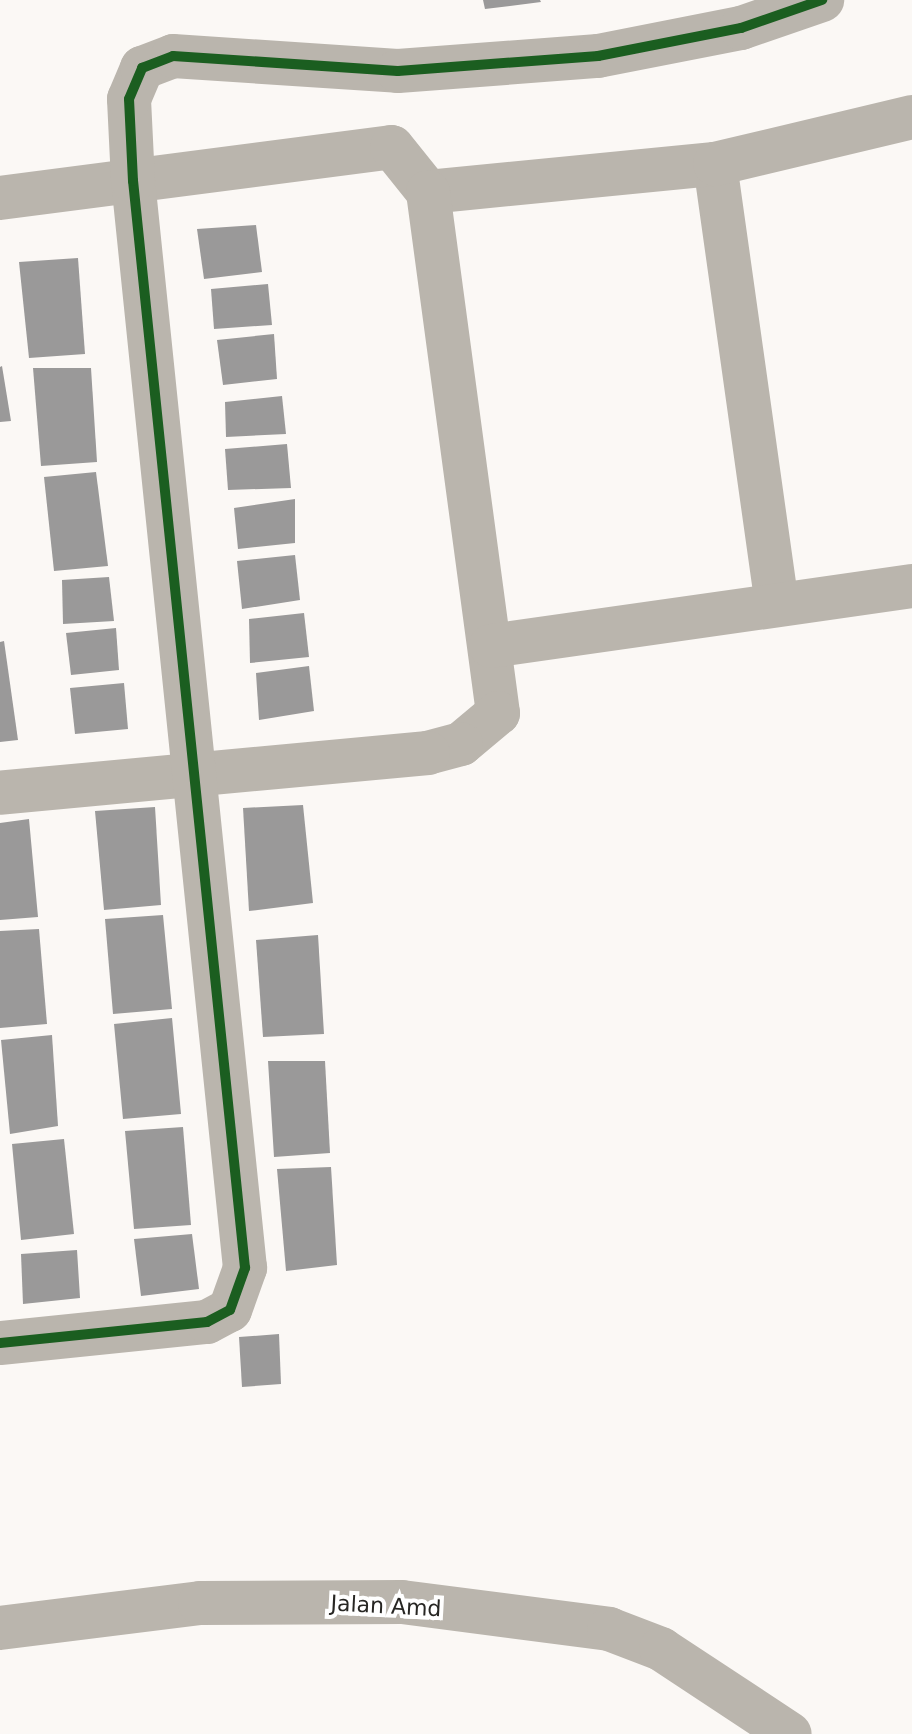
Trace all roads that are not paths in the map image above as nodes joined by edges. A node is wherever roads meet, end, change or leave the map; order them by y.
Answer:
1 (822, 0) edge
2 (912, 117) edge
3 (715, 164) junction
4 (133, 181) junction
5 (428, 192) junction
6 (0, 198) edge
7 (912, 586) edge
8 (777, 605) junction
9 (491, 646) junction
10 (196, 771) junction
11 (0, 793) edge
12 (0, 1343) edge
13 (0, 1626) edge
14 (790, 1734) edge

1 - 4 street
2 - 3 street
3 - 5 street
3 - 8 street
4 - 5 street
4 - 6 street
4 - 10 street
5 - 9 street
7 - 8 street
8 - 9 street
9 - 10 street
10 - 11 street
10 - 12 street
13 - 14 street, Jalan Amd

